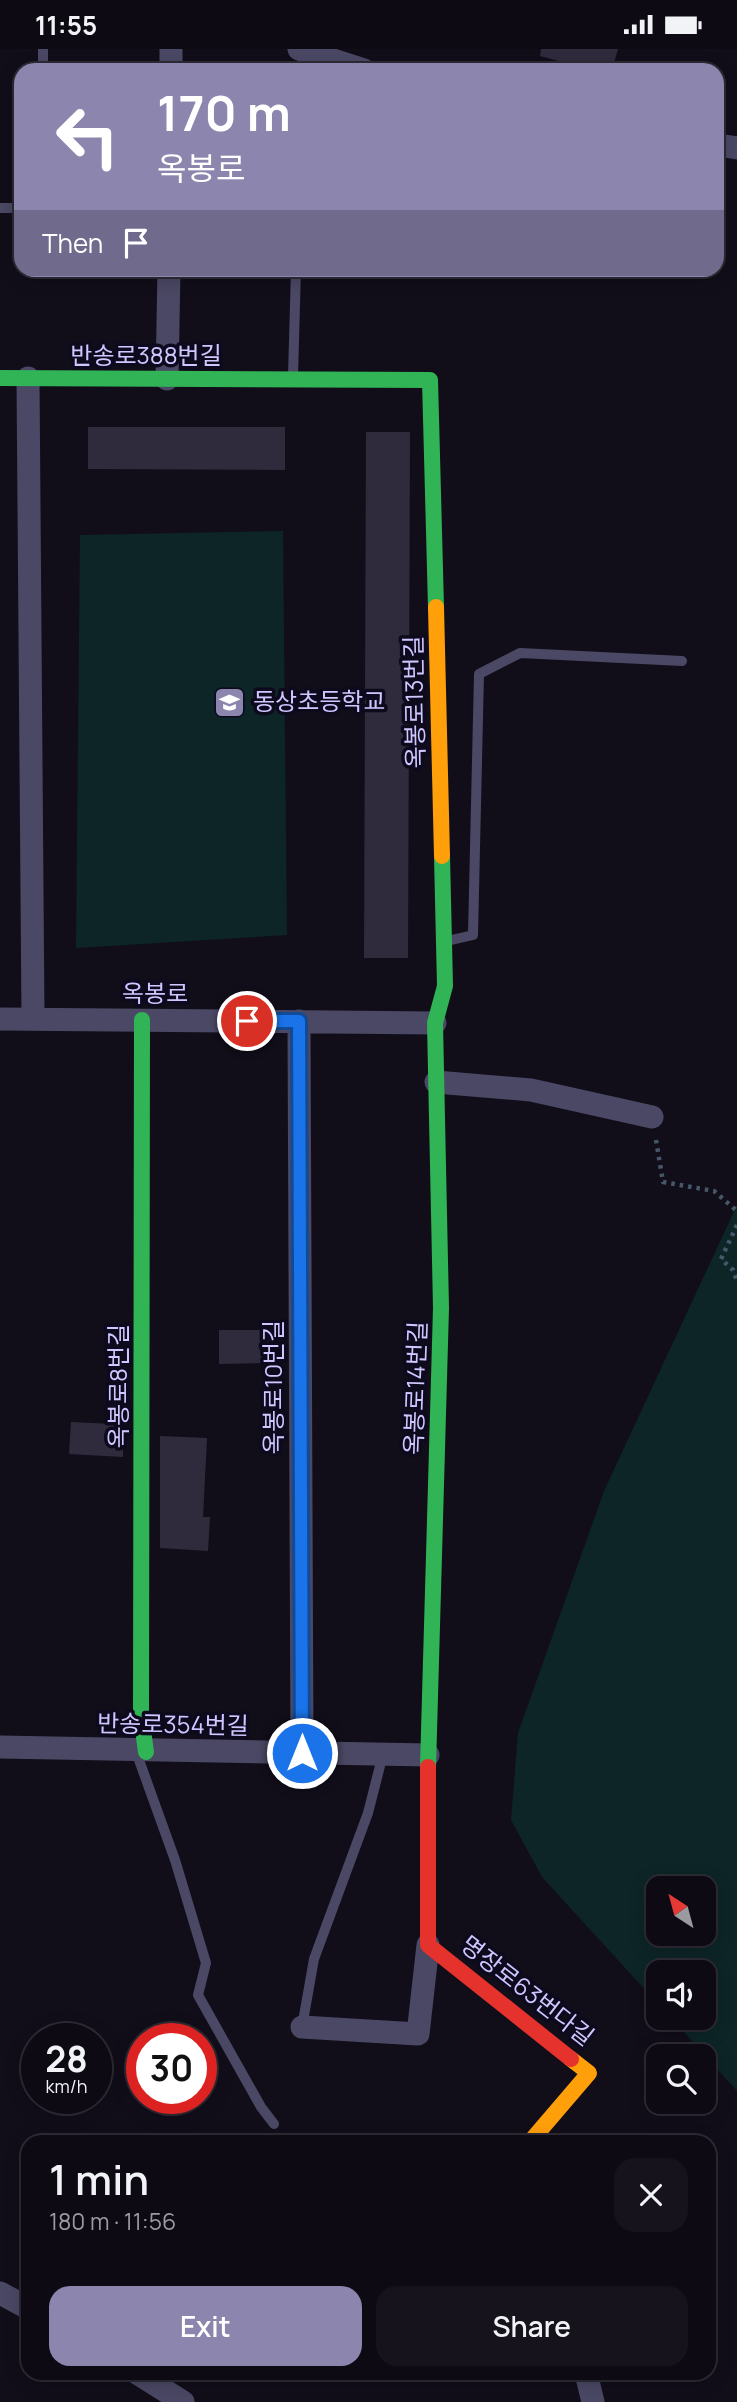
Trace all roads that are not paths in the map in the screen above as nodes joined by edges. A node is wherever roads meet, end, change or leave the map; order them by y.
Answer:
1 (302, 57) edge
2 (331, 63) edge
3 (169, 277) edge
4 (296, 277) edge
5 (0, 378) edge
6 (28, 379) junction
7 (167, 379) junction
8 (293, 379) junction
9 (430, 380) joint
10 (682, 661) dead end
11 (444, 941) junction
12 (0, 1019) edge
13 (33, 1019) junction
14 (142, 1020) junction
15 (299, 1021) junction
16 (435, 1023) junction
17 (436, 1082) junction
18 (652, 1117) road end
19 (0, 1747) edge
20 (146, 1752) junction
21 (302, 1753) junction
22 (383, 1754) junction
23 (428, 1755) junction
24 (428, 1945) junction
25 (302, 2027) joint
26 (274, 2124) dead end
27 (536, 2135) edge
28 (0, 2293) edge
29 (21, 2304) edge
30 (148, 2380) edge
31 (588, 2380) edge
32 (183, 2402) edge
33 (593, 2402) edge

1 - 2 street
3 - 7 street
4 - 8 lane
5 - 6 street, 반송로388번길
6 - 7 street, 반송로388번길
6 - 13 street
7 - 8 street, 반송로388번길
8 - 9 street, 반송로388번길
9 - 11 street, 옥봉로13번길
10 - 11 lane
11 - 16 street, 옥봉로13번길
12 - 13 street, 옥봉로
13 - 14 street, 옥봉로
14 - 15 street, 옥봉로
14 - 20 street, 옥봉로8번길
15 - 16 street, 옥봉로
15 - 21 street, 옥봉로10번길
16 - 17 street, 옥봉로14번길
17 - 18 street
17 - 23 street, 옥봉로14번길
19 - 20 street, 반송로354번길
20 - 21 street, 반송로354번길
20 - 26 lane
21 - 22 street, 반송로354번길
22 - 23 street, 반송로354번길
22 - 25 lane
23 - 24 street, 명장로63번다길
24 - 25 street, 명장로63번다길
24 - 27 street, 명장로63번다길
28 - 29 street
30 - 32 street
31 - 33 street

